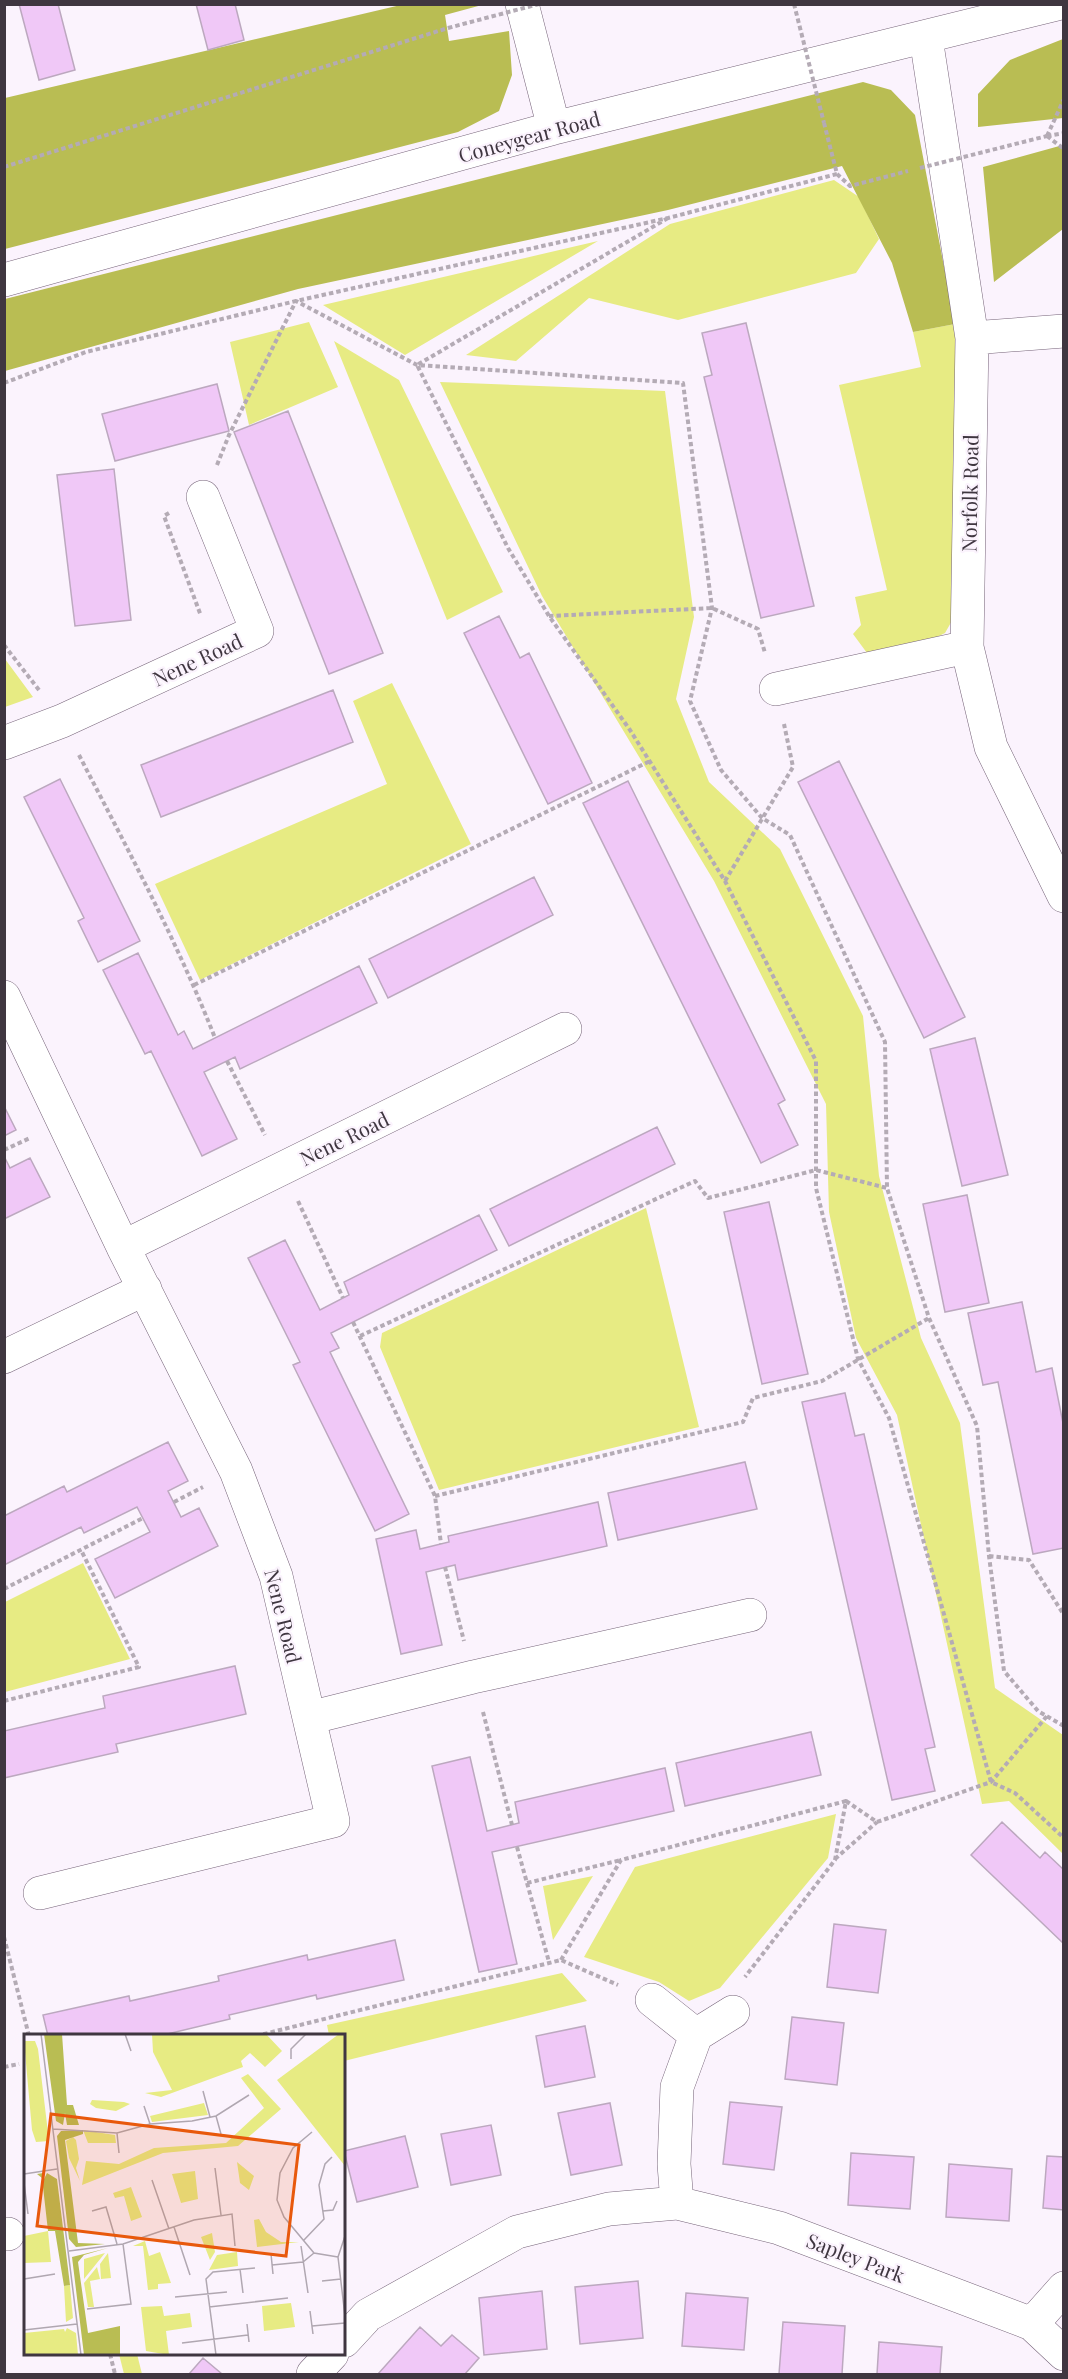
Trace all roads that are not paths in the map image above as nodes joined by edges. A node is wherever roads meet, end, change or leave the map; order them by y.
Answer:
1 (522, 4) edge
2 (1057, 4) edge
3 (926, 38) junction
4 (554, 128) junction
5 (4, 279) edge
6 (1064, 331) edge
7 (972, 338) junction
8 (203, 497) dead end
9 (967, 648) junction
10 (776, 689) road end
11 (4, 743) edge
12 (1064, 896) edge
13 (4, 997) edge
14 (565, 1029) dead end
15 (123, 1247) junction
16 (145, 1289) junction
17 (4, 1357) edge
18 (750, 1614) dead end
19 (309, 1719) junction
20 (40, 1893) dead end
21 (652, 2000) road end
22 (733, 2012) road end
23 (696, 2035) junction
24 (677, 2203) junction
25 (1064, 2288) edge
26 (1032, 2324) junction
27 (345, 2340) edge
28 (1064, 2354) edge
29 (331, 2355) edge
30 (313, 2374) edge

1 - 4 street
2 - 3 street, Coneygear Road
3 - 4 street, Coneygear Road
3 - 7 street, Norfolk Road
4 - 5 street, Coneygear Road
6 - 7 street
7 - 9 street, Norfolk Road
8 - 11 street, Nene Road
9 - 10 street
9 - 12 street, Norfolk Road
13 - 15 street, Nene Road
14 - 15 street, Nene Road
15 - 16 street, Nene Road
16 - 17 street
16 - 19 street, Nene Road
18 - 19 street
19 - 20 street, Nene Road
21 - 23 street
22 - 23 street
23 - 24 street
24 - 26 street, Sapley Park
24 - 27 street, Sapley Park
25 - 26 street
26 - 28 street, Sapley Park
29 - 30 street

